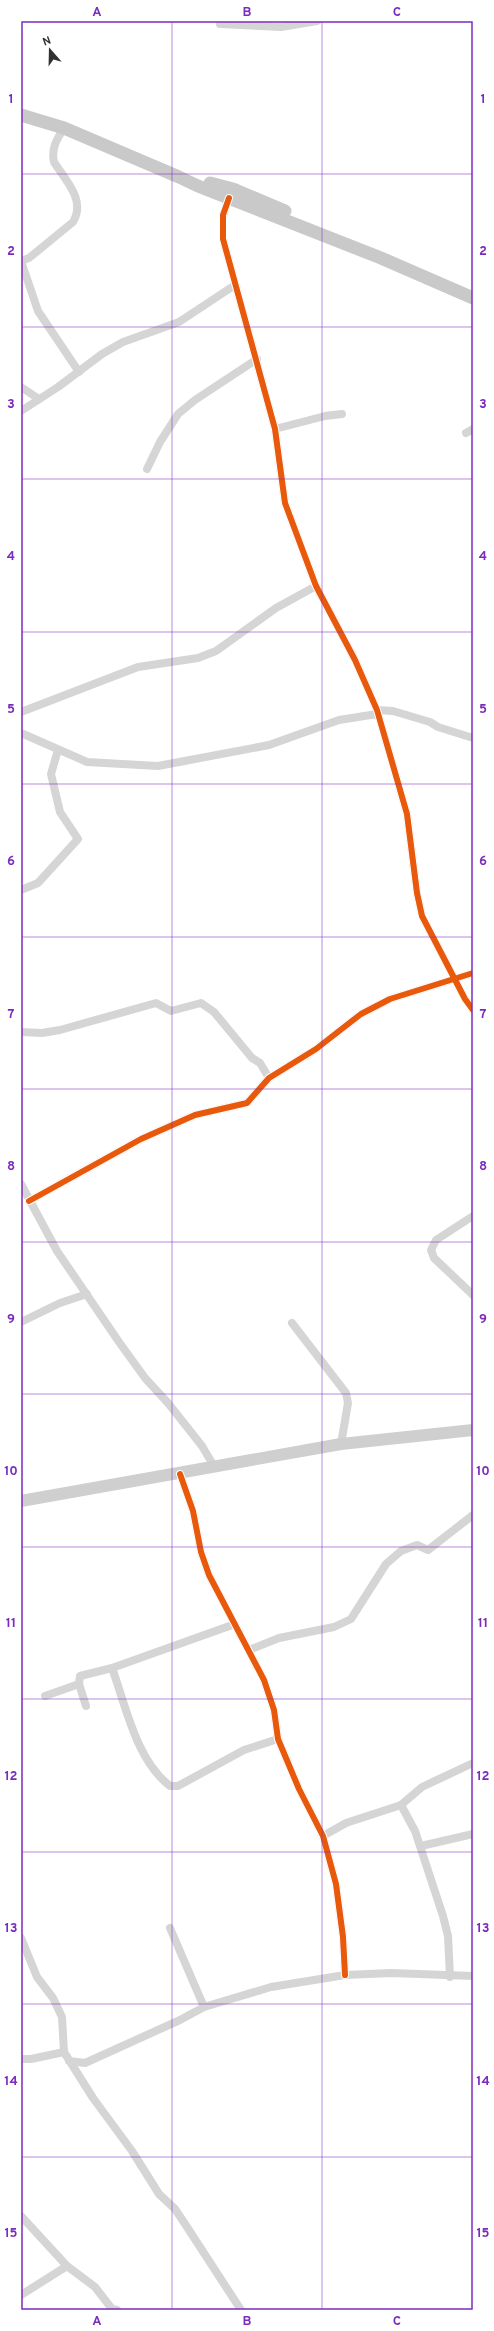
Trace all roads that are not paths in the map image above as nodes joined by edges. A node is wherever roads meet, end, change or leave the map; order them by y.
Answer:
1 (316, 21) edge
2 (220, 24) dead end
3 (21, 115) edge
4 (64, 128) junction
5 (179, 177) junction
6 (229, 198) junction
7 (381, 258) junction
8 (21, 261) edge
9 (235, 285) junction
10 (473, 298) edge
11 (257, 359) junction
12 (79, 372) junction
13 (21, 387) edge
14 (40, 400) junction
15 (21, 411) edge
16 (342, 414) dead end
17 (275, 429) junction
18 (147, 469) dead end
19 (316, 586) junction
20 (21, 712) edge
21 (377, 712) junction
22 (21, 733) edge
23 (473, 738) edge
24 (58, 750) junction
25 (21, 890) edge
26 (473, 973) edge
27 (455, 979) junction
28 (473, 1010) edge
29 (21, 1032) edge
30 (268, 1078) junction
31 (21, 1184) edge
32 (29, 1201) junction
33 (473, 1216) edge
34 (87, 1294) junction
35 (473, 1295) edge
36 (21, 1322) edge
37 (292, 1323) dead end
38 (473, 1430) edge
39 (341, 1444) junction
40 (215, 1468) junction
41 (180, 1474) junction
42 (21, 1501) edge
43 (473, 1515) edge
44 (234, 1624) junction
45 (249, 1650) junction
46 (112, 1668) junction
47 (79, 1684) junction
48 (45, 1696) dead end
49 (86, 1706) dead end
50 (278, 1739) junction
51 (473, 1763) edge
52 (401, 1805) junction
53 (473, 1834) edge
54 (324, 1836) junction
55 (421, 1846) junction
56 (170, 1928) dead end
57 (21, 1938) edge
58 (345, 1975) junction
59 (473, 1976) edge
60 (450, 1977) junction
61 (204, 2006) junction
62 (64, 2052) junction
63 (21, 2059) edge
64 (69, 2061) junction
65 (85, 2063) junction
66 (80, 2078) junction
67 (21, 2216) edge
68 (67, 2266) junction
69 (21, 2295) edge
70 (117, 2310) edge
71 (241, 2310) edge

1 - 2 street
3 - 4 main road
4 - 5 main road
4 - 8 street
5 - 6 main road
5 - 7 main road
6 - 7 main road
6 - 9 street
7 - 10 main road
8 - 12 street
9 - 11 street
9 - 12 street
11 - 17 street
11 - 18 street
12 - 14 street
13 - 14 street
14 - 15 street
16 - 17 street
17 - 19 street
19 - 20 street
19 - 21 street
21 - 23 street
21 - 24 street
21 - 27 street
22 - 24 street
24 - 25 street
26 - 27 street
27 - 28 street
27 - 30 street
29 - 30 street
30 - 32 street
31 - 32 street
32 - 34 street
33 - 35 street
34 - 36 street
34 - 40 street
37 - 39 street
38 - 39 main road
39 - 40 main road
40 - 41 main road
41 - 42 main road
41 - 44 street
43 - 45 street
44 - 45 street
44 - 46 street
45 - 50 street
46 - 47 street
46 - 50 street
47 - 48 street
47 - 49 street
50 - 54 street
51 - 52 street
52 - 54 street
52 - 55 street
53 - 55 street
54 - 58 street
55 - 60 street
56 - 61 street
57 - 62 street
58 - 60 street
58 - 61 street
59 - 60 street
61 - 65 street
62 - 63 street
62 - 64 street
64 - 65 street
64 - 66 street
65 - 66 street
66 - 71 street
67 - 68 street
68 - 69 street
68 - 70 street

